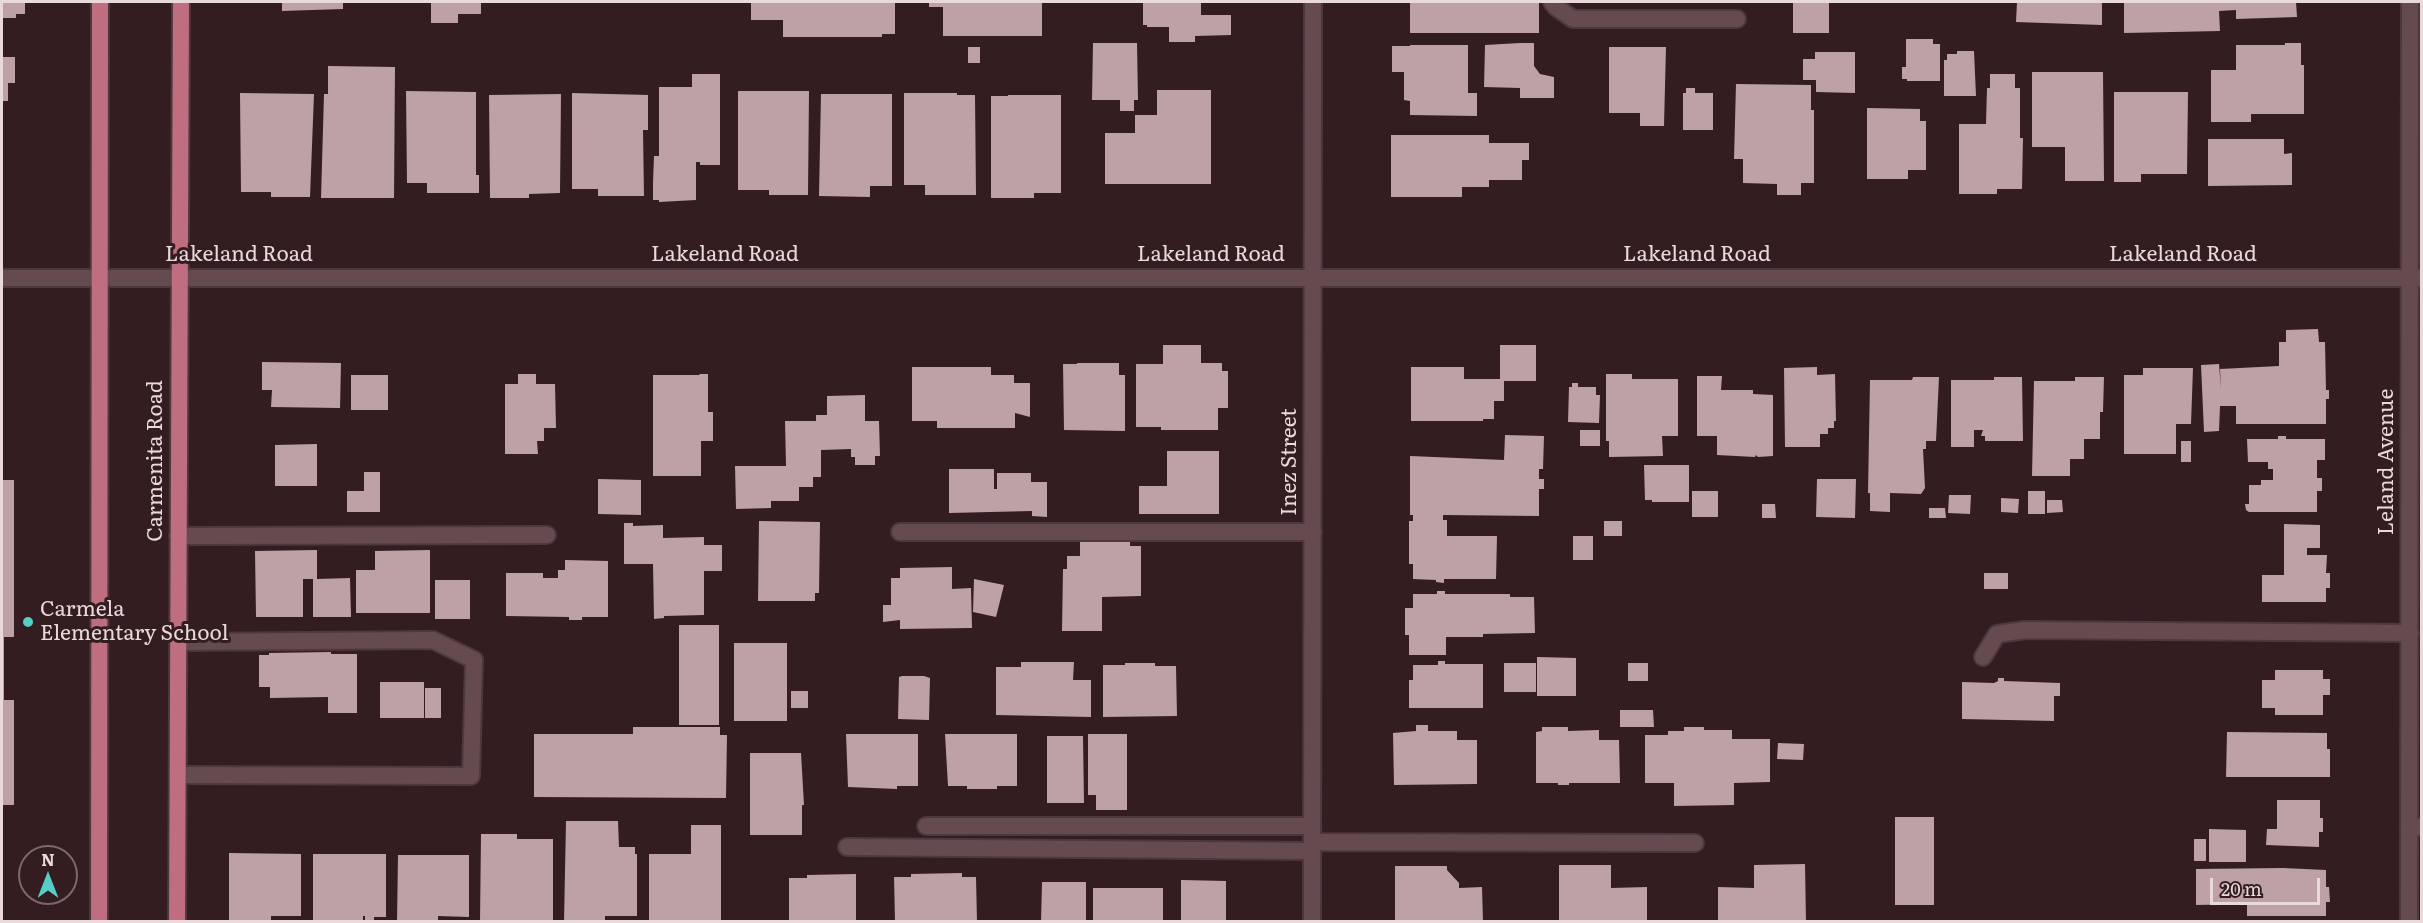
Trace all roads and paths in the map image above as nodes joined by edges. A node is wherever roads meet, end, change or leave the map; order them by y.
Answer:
1 (99, 2) edge
2 (181, 2) edge
3 (1313, 2) edge
4 (1552, 2) edge
5 (2410, 2) edge
6 (1737, 19) dead end
7 (2, 278) edge
8 (99, 278) junction
9 (179, 278) junction
10 (1313, 278) junction
11 (2416, 278) edge
12 (900, 532) dead end
13 (1313, 532) junction
14 (547, 535) dead end
15 (178, 536) junction
16 (2410, 633) junction
17 (178, 642) junction
18 (1983, 657) dead end
19 (178, 776) junction
20 (926, 826) dead end
21 (2415, 827) edge
22 (1312, 840) junction
23 (1695, 843) dead end
24 (847, 847) dead end
25 (99, 921) edge
26 (177, 921) edge
27 (1312, 921) edge
28 (2409, 921) edge

1 - 8 main road
2 - 9 main road, Carmenita Road
3 - 10 street, Inez Street
4 - 6 street
5 - 11 street, Leland Avenue
7 - 8 street, Lakeland Road
8 - 9 street, Lakeland Road
8 - 25 main road
9 - 10 street, Lakeland Road
9 - 15 main road, Carmenita Road
10 - 11 street, Lakeland Road
10 - 13 street, Inez Street
11 - 16 street, Leland Avenue
12 - 13 street
13 - 22 street, Inez Street
14 - 15 street
15 - 17 main road, Carmenita Road
16 - 18 street
16 - 21 street, Leland Avenue
17 - 19 main road, Carmenita Road
17 - 19 street
19 - 26 main road, Carmenita Road
20 - 22 street
21 - 28 street, Leland Avenue
22 - 23 street
22 - 24 street
22 - 27 street, Inez Street

